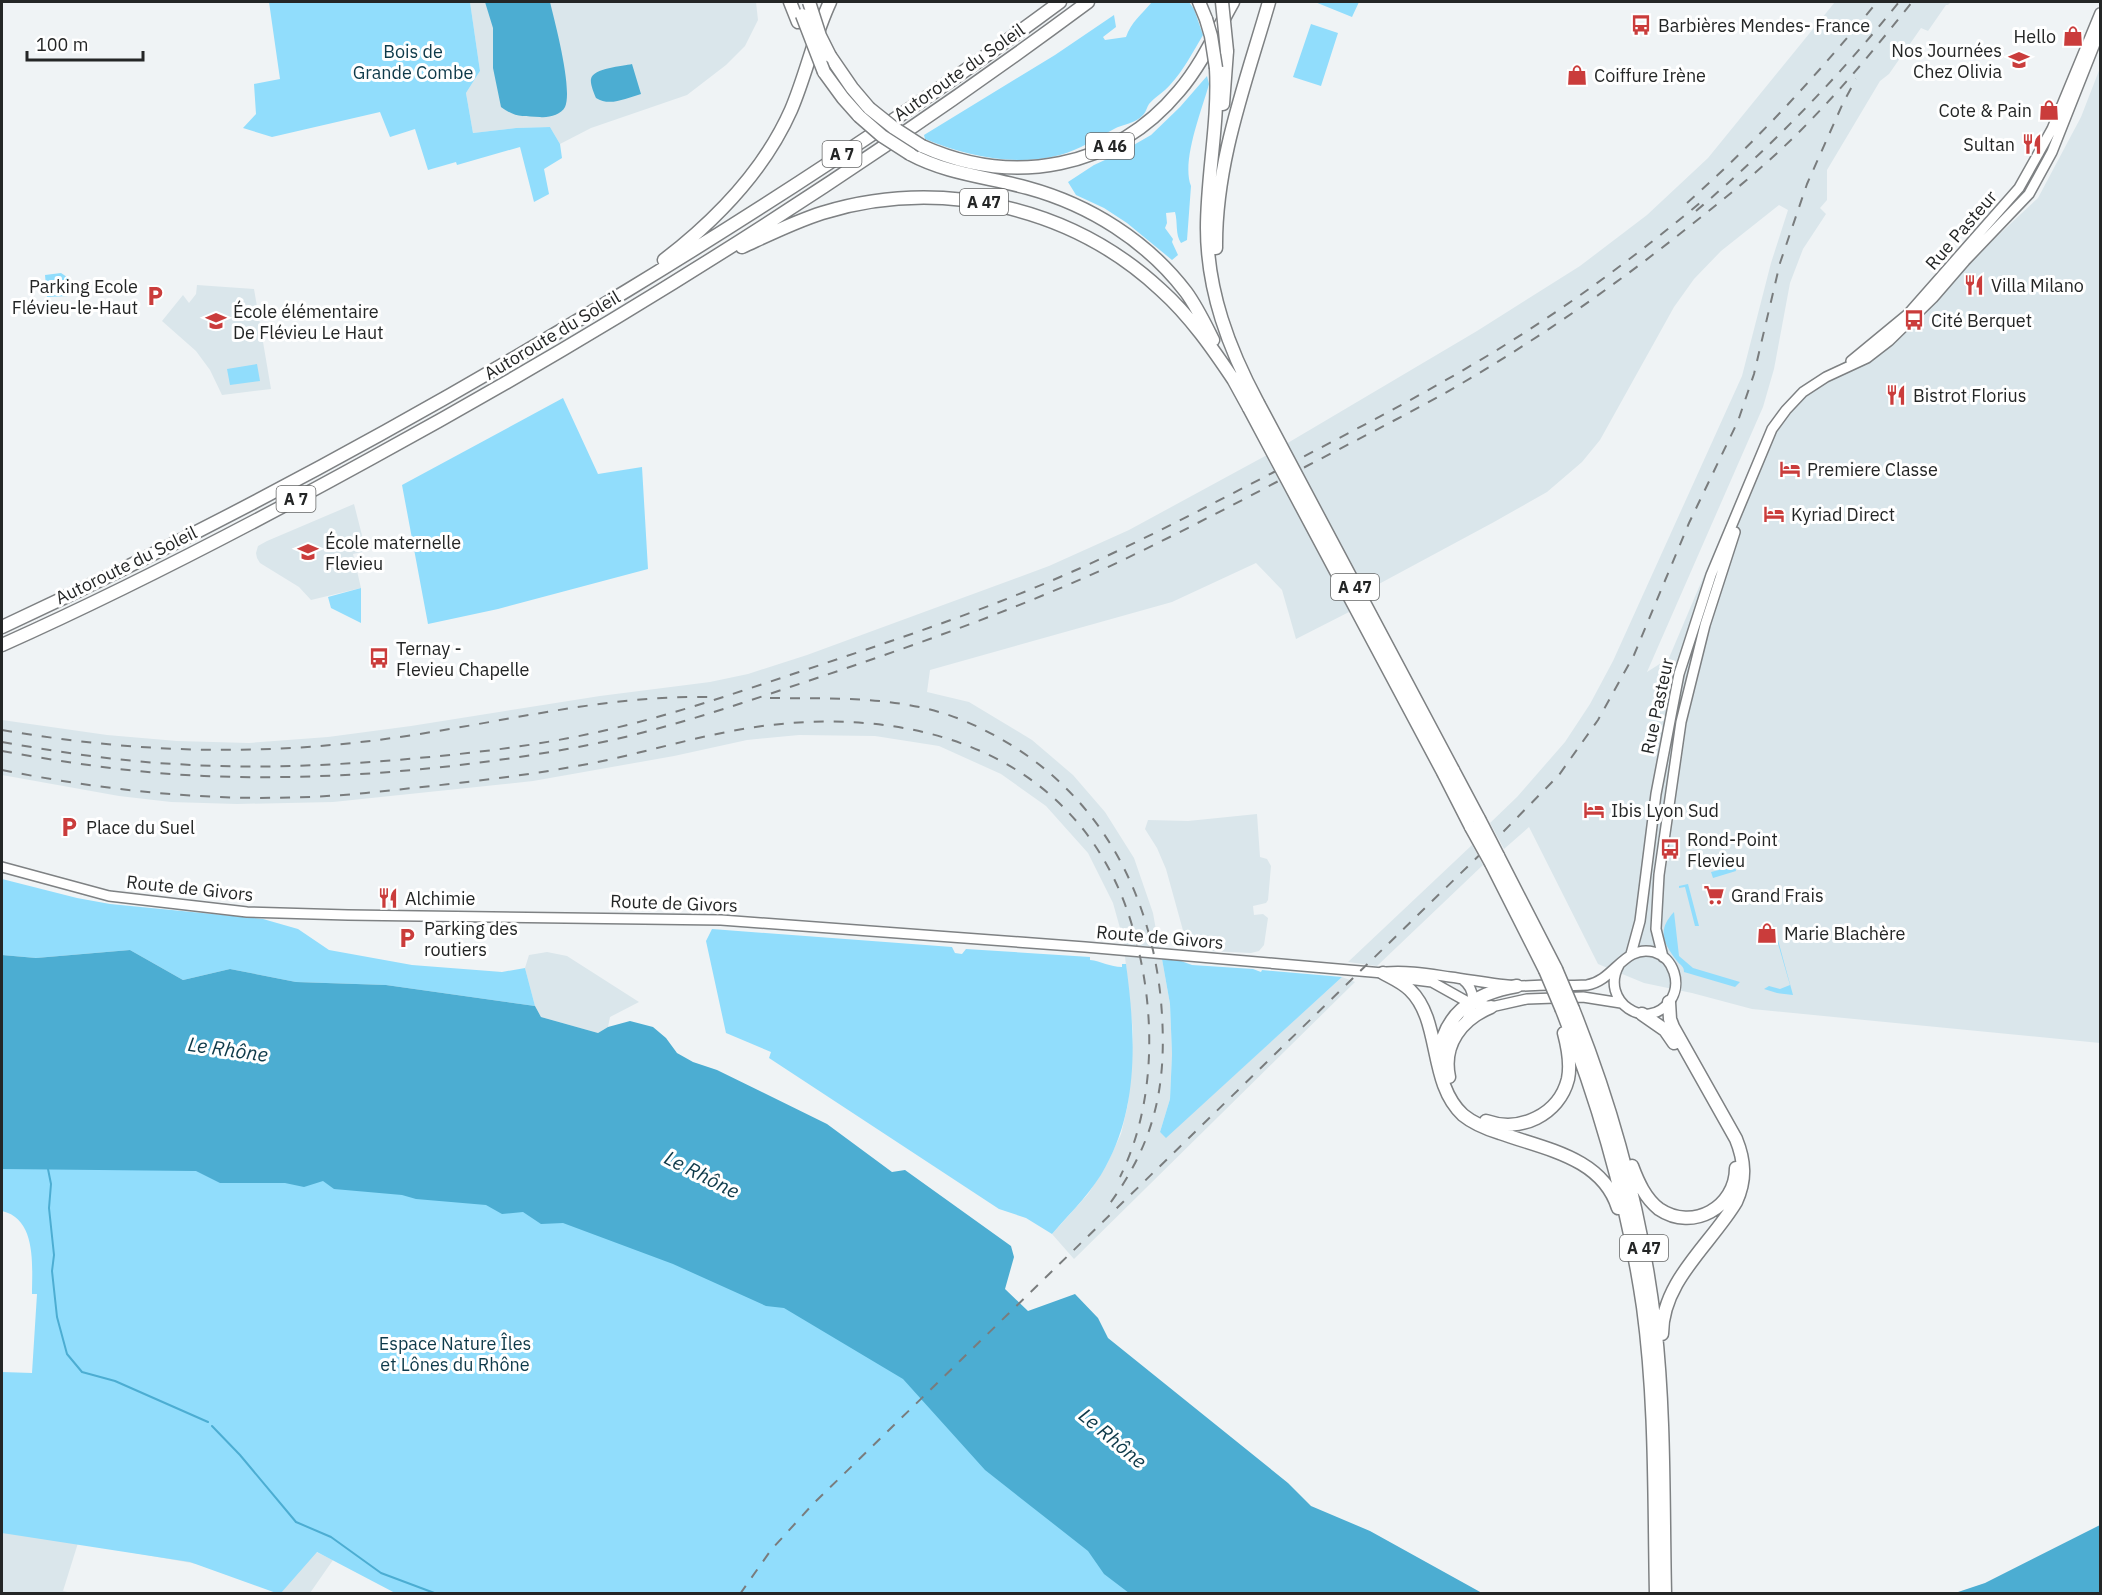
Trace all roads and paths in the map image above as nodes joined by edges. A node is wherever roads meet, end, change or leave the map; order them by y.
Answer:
1 (790, 2) edge
2 (799, 2) edge
3 (809, 2) edge
4 (830, 2) edge
5 (1059, 2) edge
6 (1088, 2) edge
7 (1199, 2) edge
8 (1222, 2) edge
9 (1233, 2) edge
10 (1269, 2) edge
11 (2100, 14) edge
12 (800, 18) junction
13 (2097, 32) edge
14 (1213, 155) junction
15 (700, 266) junction
16 (1215, 291) junction
17 (618, 296) junction
18 (1235, 382) junction
19 (1253, 406) junction
20 (1753, 475) junction
21 (2, 627) edge
22 (2, 645) edge
23 (1495, 859) junction
24 (2, 866) edge
25 (1631, 954) junction
26 (1663, 957) junction
27 (1618, 965) junction
28 (1547, 970) junction
29 (1383, 973) junction
30 (1460, 978) junction
31 (1517, 986) junction
32 (1472, 1002) junction
33 (1669, 1002) junction
34 (1621, 1003) junction
35 (1491, 1006) junction
36 (1564, 1009) junction
37 (1642, 1014) junction
38 (1466, 1022) junction
39 (1439, 1064) junction
40 (1605, 1094) junction
41 (1630, 1232) junction
42 (1664, 1497) junction
43 (1656, 1593) edge
44 (1665, 1593) edge

1 - 12 highway
2 - 12 highway, A 47
3 - 9 highway, A 46, bridge
4 - 17 highway
5 - 17 highway, Autoroute du Soleil / A 7
6 - 15 highway, Autoroute du Soleil / A 7
7 - 14 highway, bridge
8 - 14 highway, bridge
10 - 16 highway
11 - 13 main road, Rue Pasteur
12 - 18 highway, A 47, bridge
13 - 20 main road, Rue Pasteur
14 - 16 highway, A 47
15 - 18 highway, A 47
15 - 22 highway, Autoroute du Soleil / A 7
16 - 19 highway, A 47
17 - 21 highway, Autoroute du Soleil / A 7
18 - 19 highway, A 47
19 - 23 highway, A 47, bridge
20 - 25 main road, Rue Pasteur
20 - 26 main road, Rue Pasteur
23 - 28 highway, A 47
23 - 28 highway, A 47
24 - 29 main road, Route de Givors
25 - 26 main road
25 - 27 main road
26 - 33 main road
27 - 31 main road
27 - 34 main road
28 - 36 highway, A 47, bridge
29 - 30 main road
29 - 32 main road
29 - 39 highway
30 - 31 main road
30 - 32 main road
31 - 32 highway
32 - 35 main road
32 - 38 main road
32 - 39 highway
33 - 37 main road
33 - 42 highway
34 - 35 main road
34 - 37 main road
35 - 38 highway
36 - 38 highway
36 - 40 highway, A 47
36 - 41 highway, A 47
37 - 40 highway
39 - 41 highway
40 - 42 highway, A 47
41 - 43 highway, A 47
42 - 44 highway, A 47

